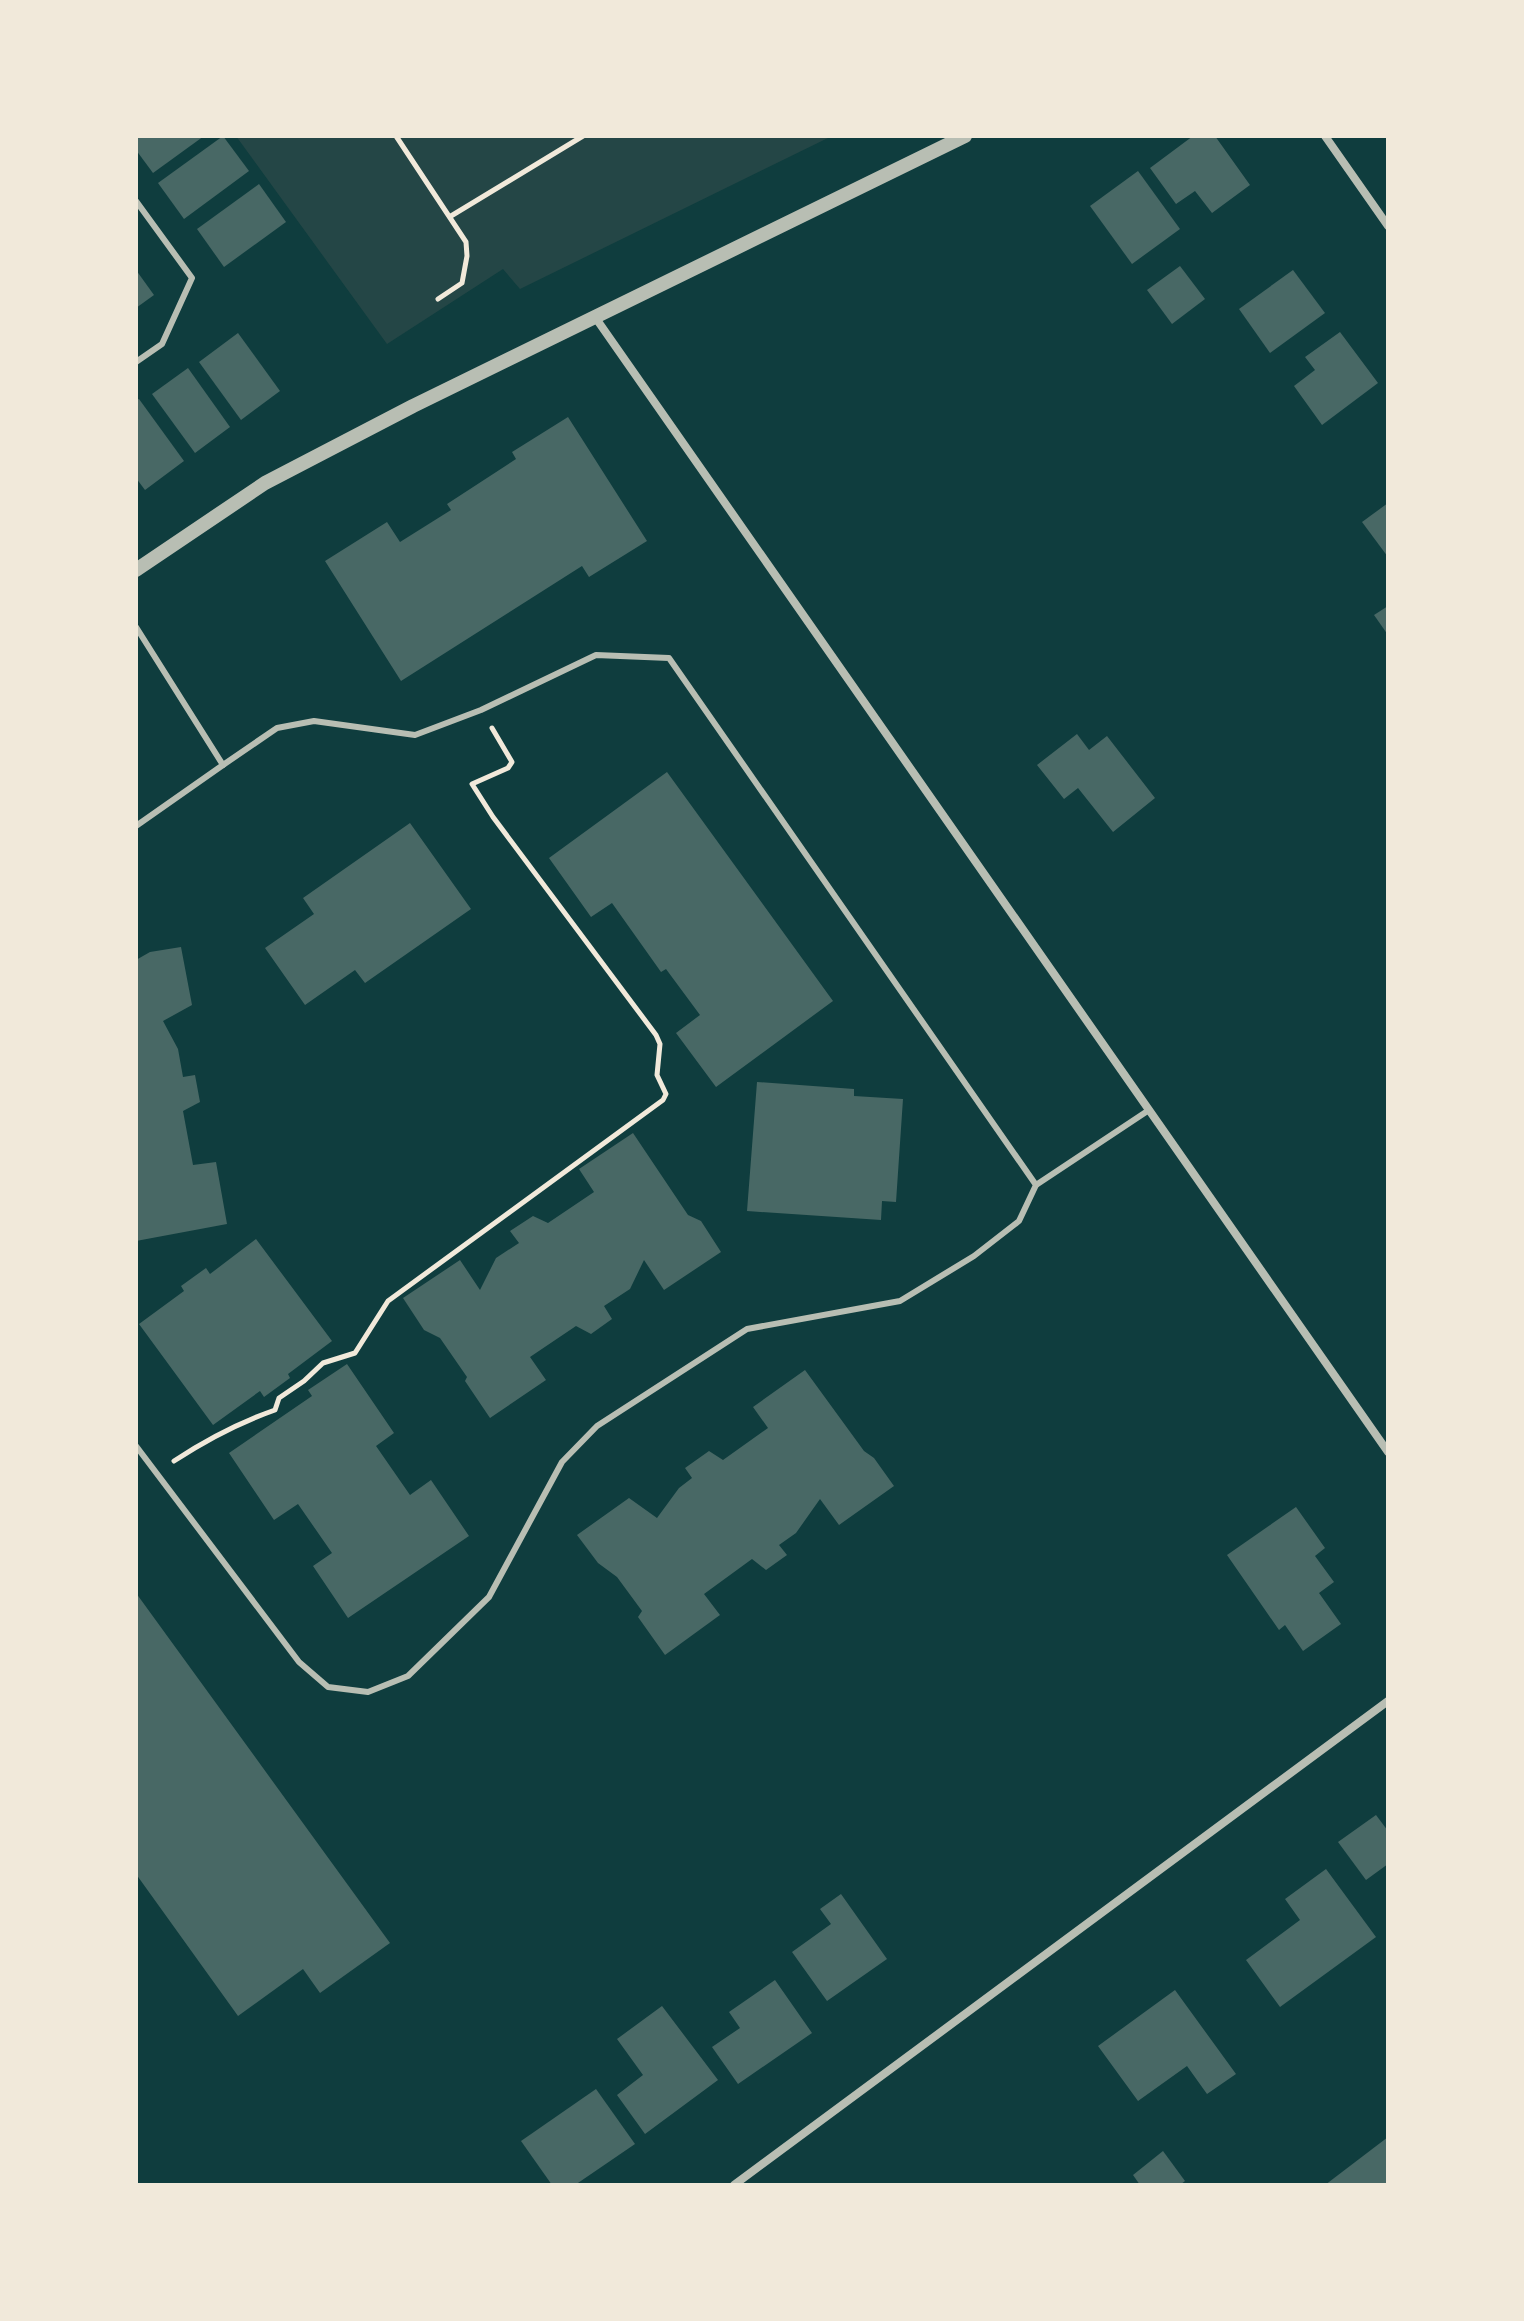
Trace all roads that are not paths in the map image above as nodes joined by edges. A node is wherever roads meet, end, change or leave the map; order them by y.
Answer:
1 (965, 136) edge
2 (1325, 136) edge
3 (136, 201) edge
4 (1388, 226) edge
5 (595, 317) junction
6 (136, 362) edge
7 (136, 570) edge
8 (136, 627) edge
9 (223, 765) junction
10 (136, 826) edge
11 (1149, 1110) junction
12 (1036, 1185) junction
13 (136, 1446) edge
14 (1388, 1452) edge
15 (1388, 1701) edge
16 (734, 2185) edge

1 - 5 street
2 - 4 street
3 - 6 lane
5 - 7 street
5 - 11 street
8 - 9 lane
9 - 10 lane
9 - 12 lane
11 - 12 lane
11 - 14 street
12 - 13 lane
15 - 16 street

